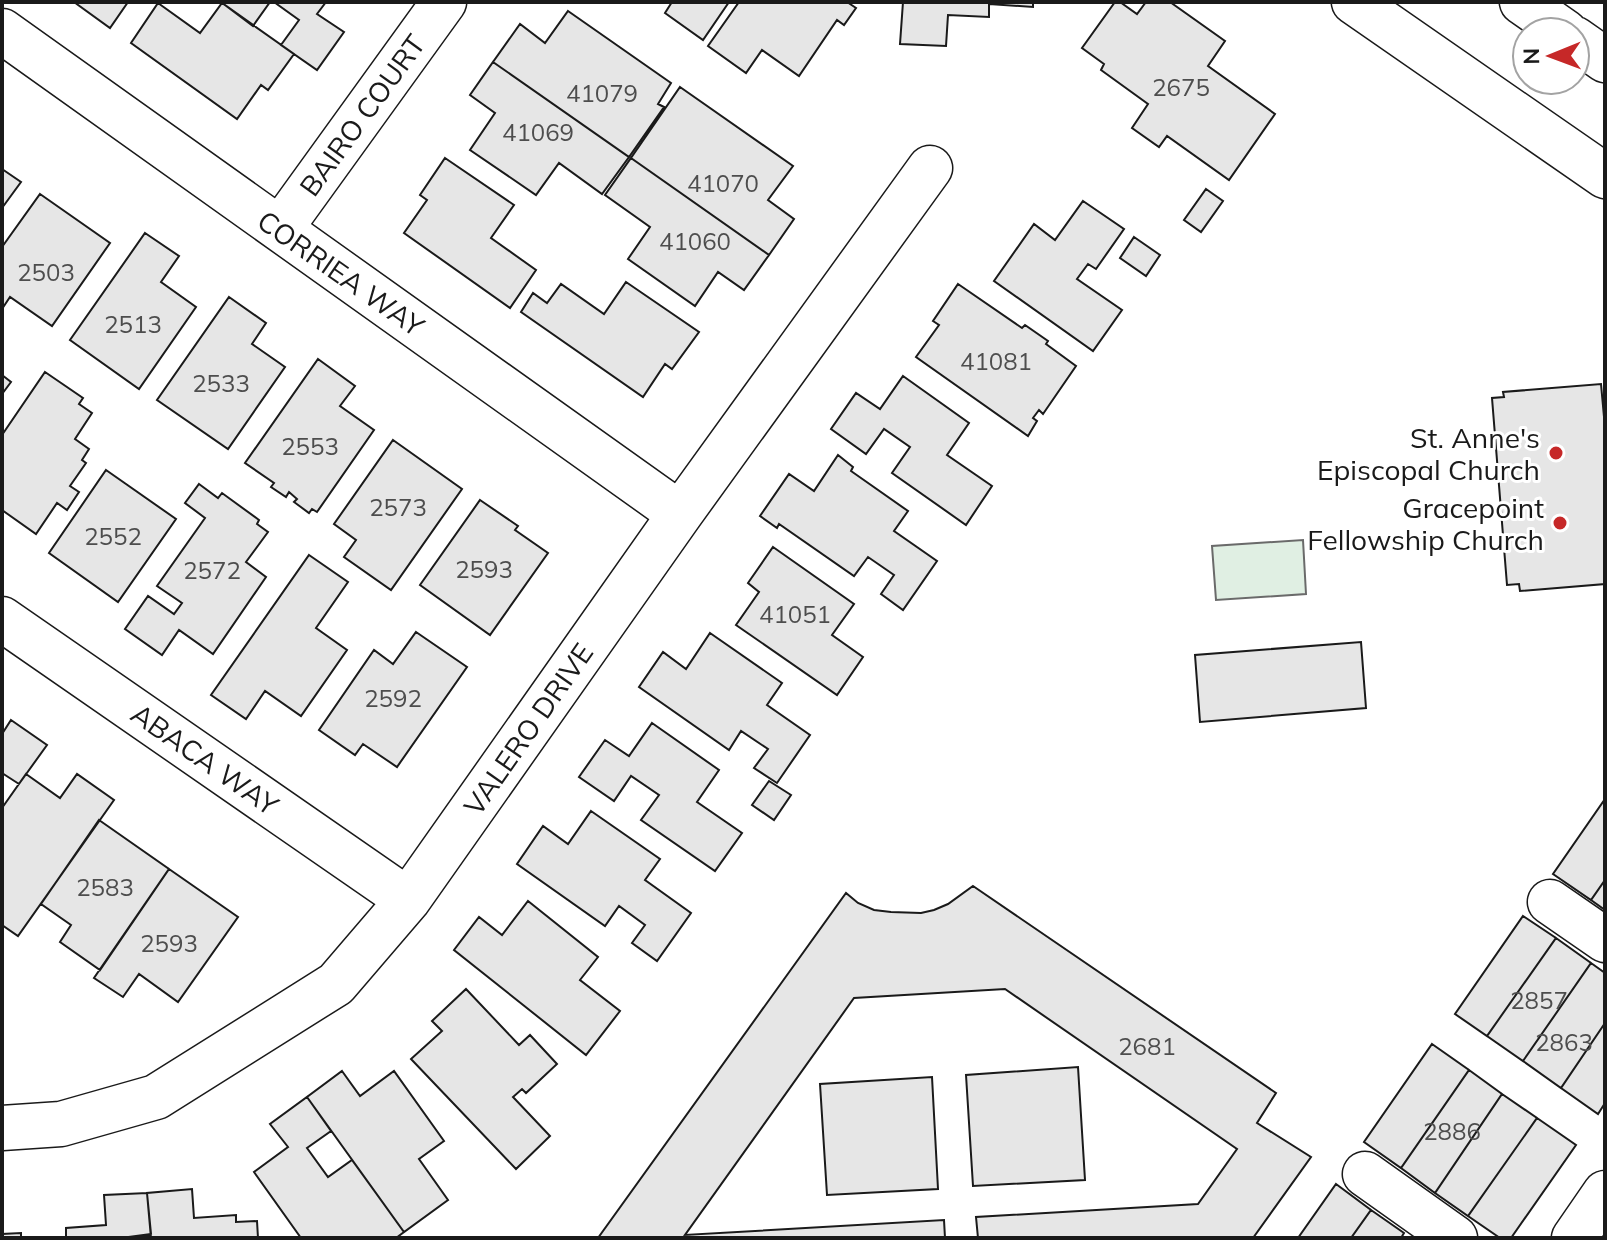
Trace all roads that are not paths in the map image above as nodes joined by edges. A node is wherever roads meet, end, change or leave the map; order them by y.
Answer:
1 (444, 2) edge
2 (1354, 2) edge
3 (1522, 2) edge
4 (1542, 16) edge
5 (2, 31) edge
6 (930, 168) dead end
7 (1605, 176) edge
8 (280, 229) junction
9 (680, 514) junction
10 (2, 619) edge
11 (408, 900) junction
12 (1550, 902) dead end
13 (1605, 940) edge
14 (2, 1128) edge
15 (1365, 1174) dead end
16 (1605, 1193) edge
17 (1455, 1238) edge
18 (1574, 1238) edge

1 - 8 street, BAIRO COURT
2 - 7 street
3 - 4 street
5 - 8 street, CORRIEA WAY
6 - 9 street, VALERO DRIVE
8 - 9 street, CORRIEA WAY
9 - 11 street, VALERO DRIVE
10 - 11 street, ABACA WAY
11 - 14 street, VALERO DRIVE
12 - 13 street
15 - 17 street
16 - 18 street

